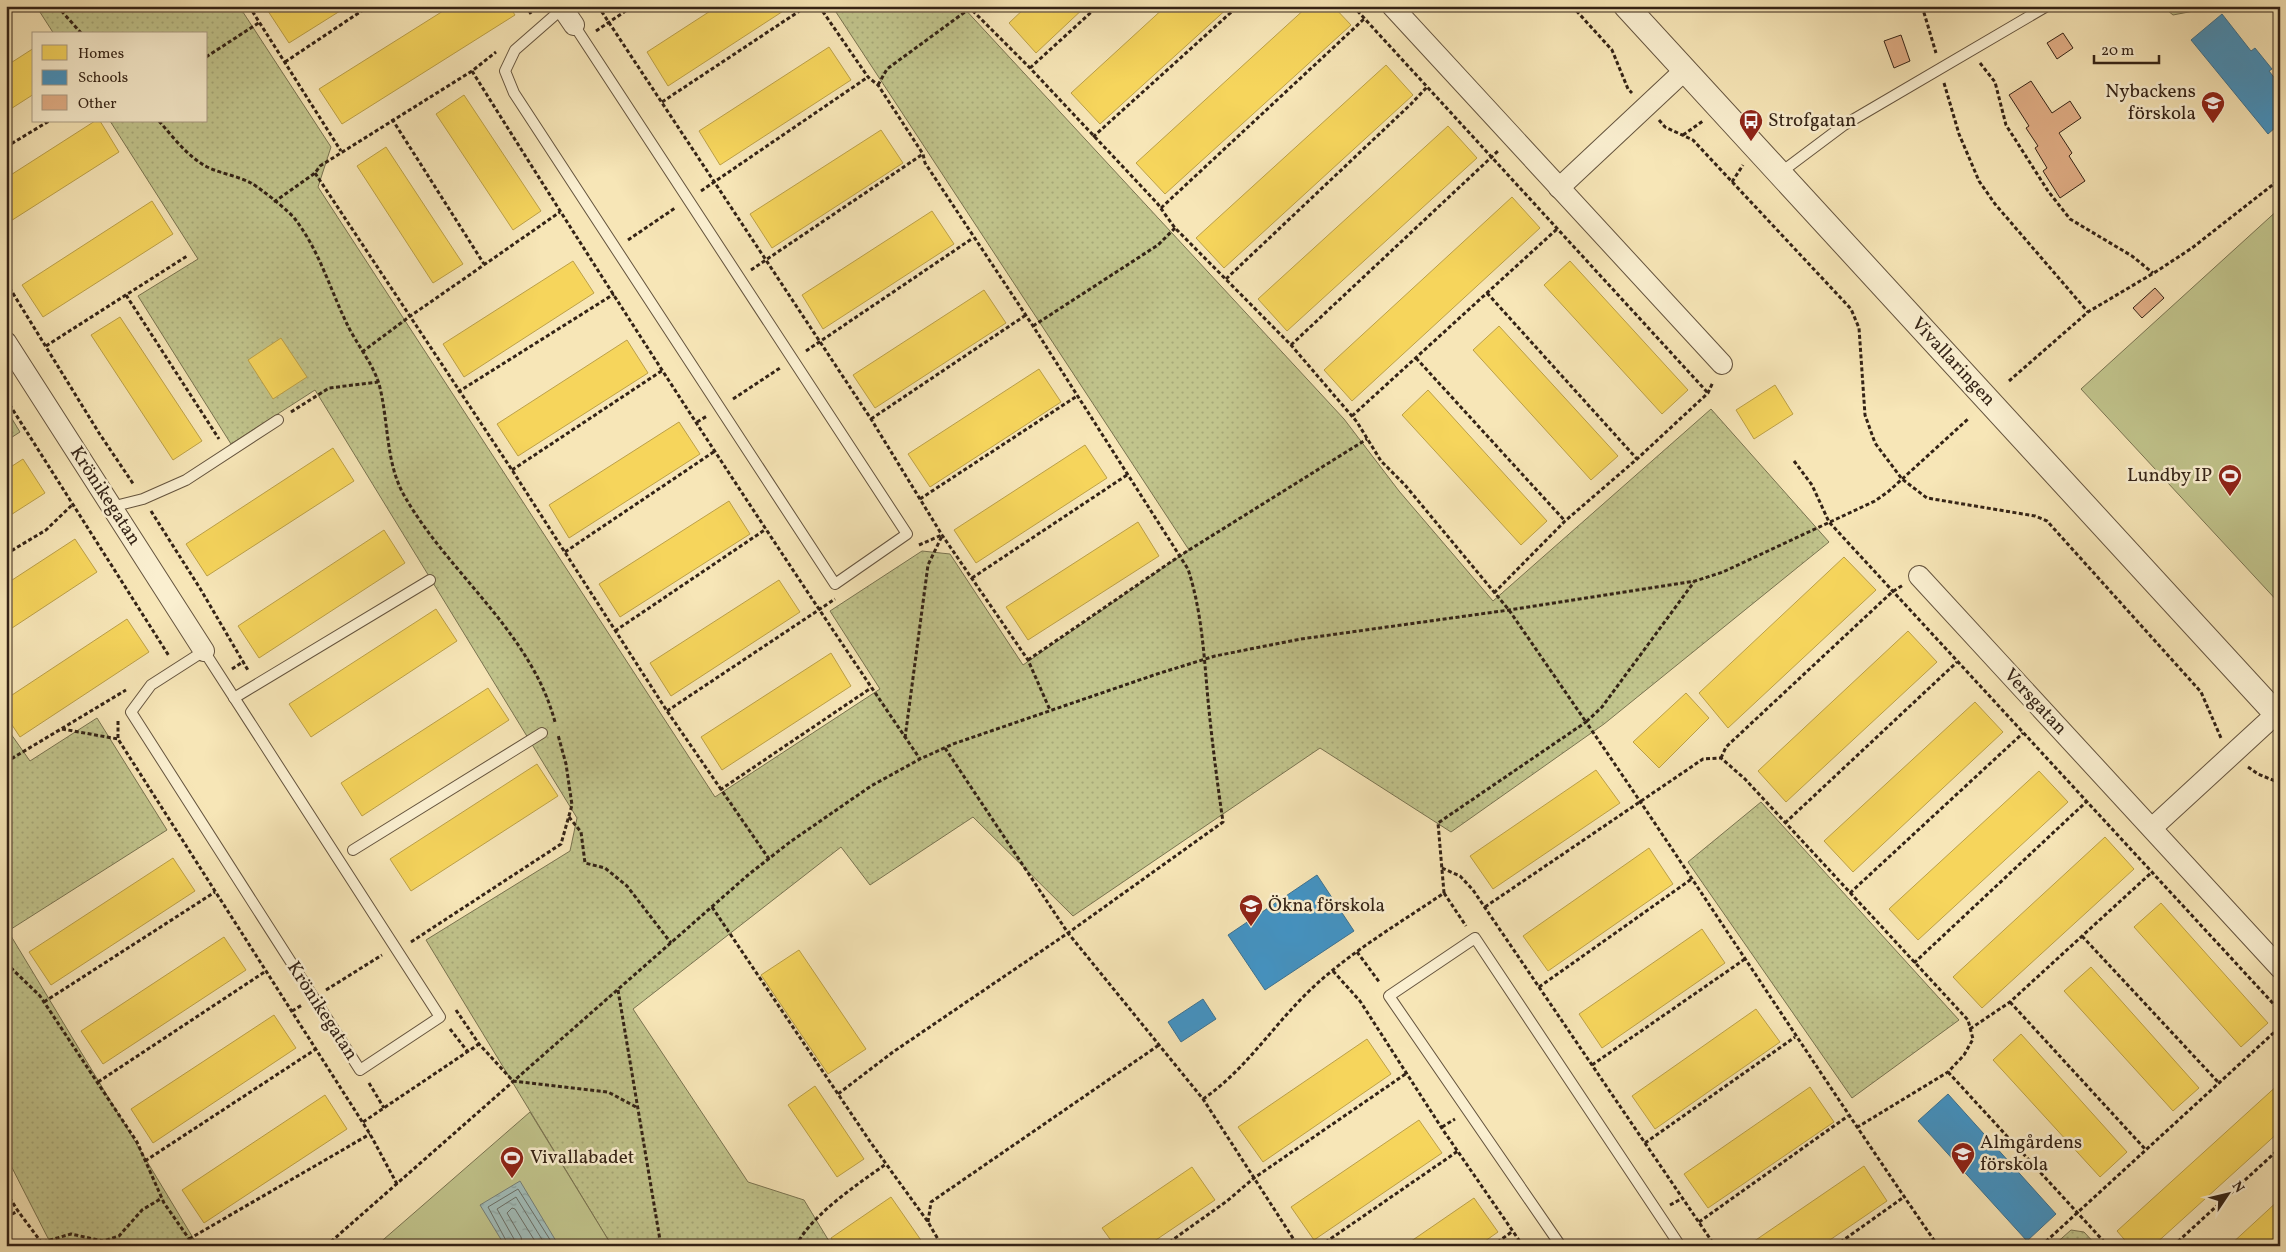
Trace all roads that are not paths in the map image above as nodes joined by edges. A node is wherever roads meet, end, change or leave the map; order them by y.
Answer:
1 (1392, 6) edge
2 (1626, 6) edge
3 (2047, 6) edge
4 (562, 7) edge
5 (578, 32) joint
6 (1685, 70) junction
7 (1780, 174) junction
8 (1559, 188) junction
9 (6, 342) edge
10 (1722, 364) road end
11 (278, 420) road end
12 (111, 507) junction
13 (1919, 576) road end
14 (430, 580) dead end
15 (204, 651) junction
16 (234, 698) junction
17 (2278, 716) edge
18 (542, 733) dead end
19 (2152, 828) junction
20 (353, 850) dead end
21 (2280, 968) edge
22 (1560, 1246) edge
23 (1680, 1246) edge

1 - 8 street
2 - 6 street, Vivallaringen
3 - 7 lane
4 - 5 street
4 - 5 lane
6 - 7 street, Vivallaringen
6 - 8 street
7 - 17 street, Vivallaringen
8 - 10 street
9 - 12 street, Krönikegatan
11 - 12 lane
12 - 15 street, Krönikegatan
13 - 19 street, Versgatan
14 - 16 lane
15 - 16 lane, Krönikegatan
15 - 16 lane, Krönikegatan
17 - 19 street
18 - 20 lane
19 - 21 street, Versgatan
22 - 23 lane

